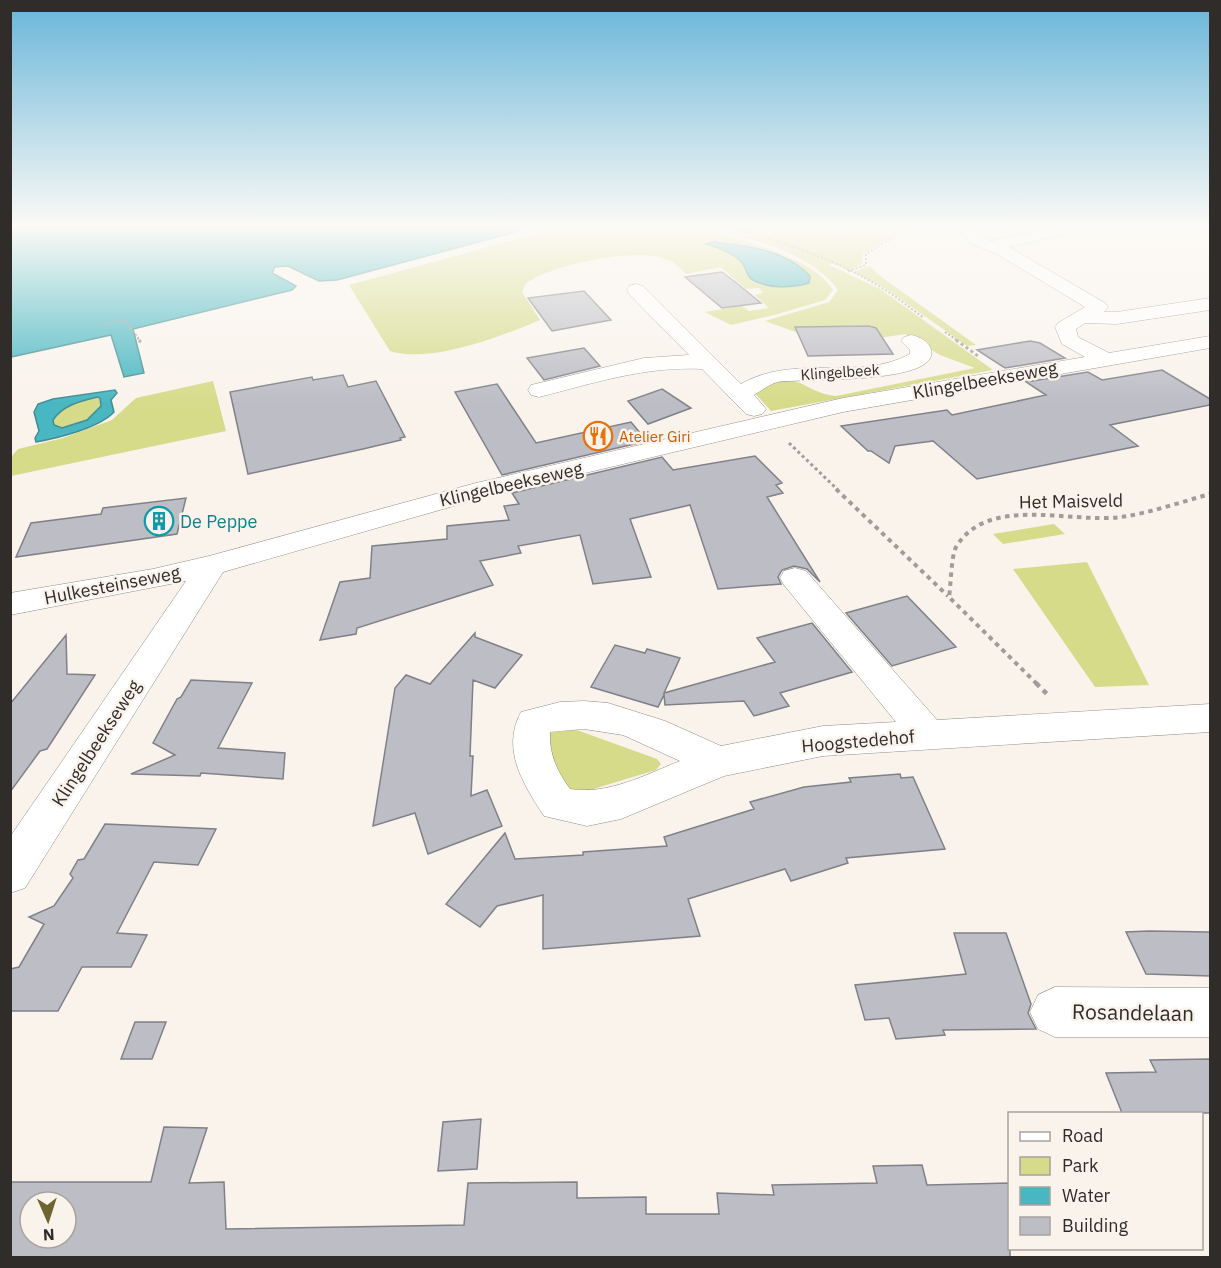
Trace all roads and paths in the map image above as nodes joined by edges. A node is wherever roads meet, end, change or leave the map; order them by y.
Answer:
1 (879, 286) edge
2 (1063, 286) edge
3 (636, 290) dead end
4 (1210, 304) edge
5 (1082, 317) junction
6 (930, 322) dead end
7 (103, 325) dead end
8 (939, 328) dead end
9 (911, 340) dead end
10 (1210, 342) edge
11 (142, 344) dead end
12 (1105, 359) junction
13 (710, 363) junction
14 (1006, 376) junction
15 (539, 390) dead end
16 (740, 394) junction
17 (768, 423) junction
18 (1210, 494) edge
19 (212, 565) junction
20 (795, 578) dead end
21 (949, 597) junction
22 (10, 604) edge
23 (1210, 718) edge
24 (1078, 724) junction
25 (928, 735) junction
26 (719, 762) dead end
27 (10, 874) edge
28 (1055, 1012) dead end
29 (1210, 1013) edge

1 - 6 path
2 - 5 street
3 - 13 street
4 - 5 street
5 - 12 street
7 - 11 path
8 - 14 path
9 - 16 street, Klingelbeek
10 - 12 street, Klingelbeekseweg
12 - 14 street, Klingelbeekseweg
13 - 15 street
13 - 16 street
14 - 17 street, Klingelbeekseweg
16 - 17 street
17 - 19 street, Klingelbeekseweg
17 - 21 path
18 - 21 path, Het Maisveld
19 - 22 street, Hulkesteinseweg
19 - 27 street, Klingelbeekseweg
20 - 25 street, Hoogstedehof
21 - 24 path
23 - 24 street, Hoogstedehof
24 - 25 street, Hoogstedehof
25 - 26 street, Hoogstedehof
28 - 29 street, Rosandelaan

